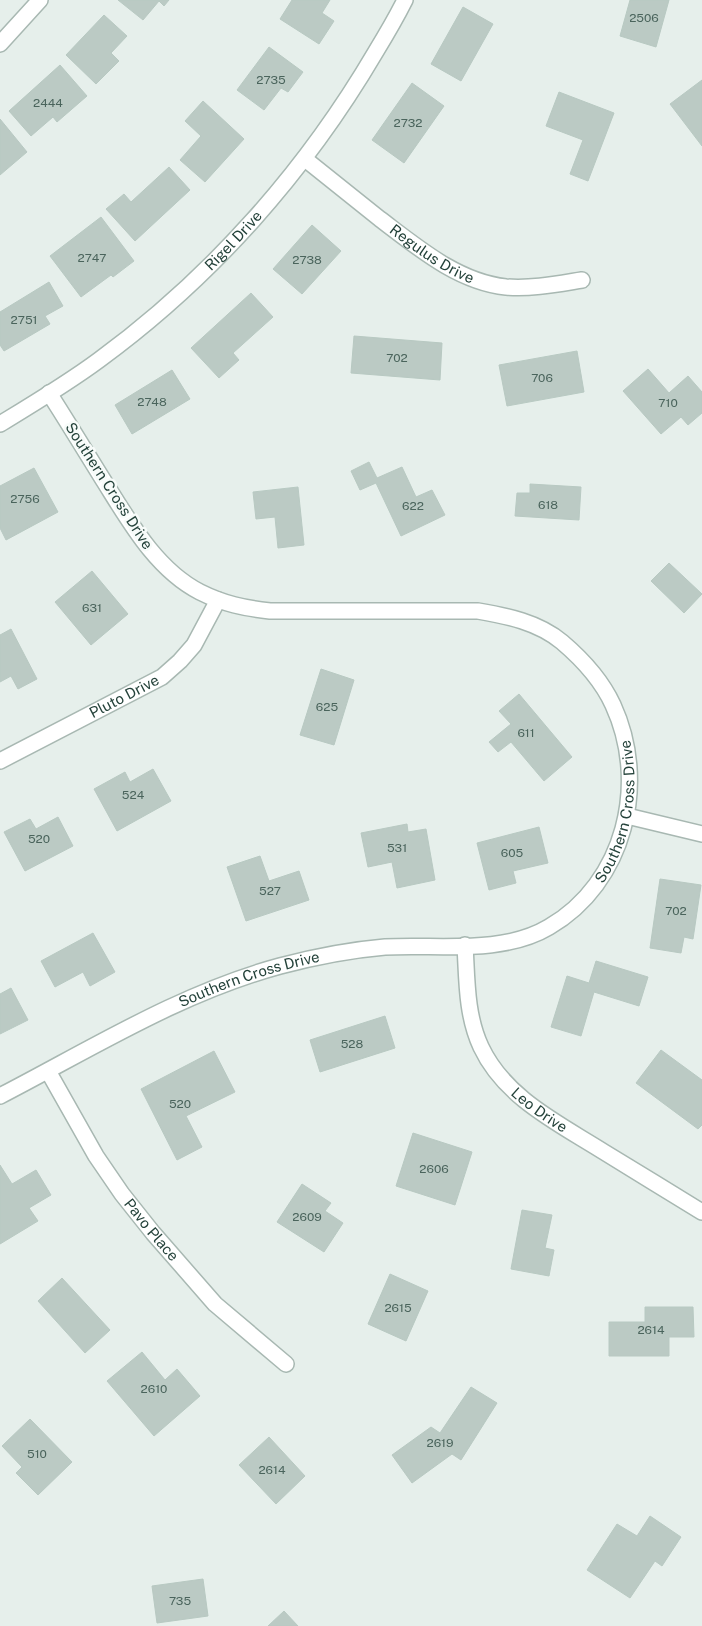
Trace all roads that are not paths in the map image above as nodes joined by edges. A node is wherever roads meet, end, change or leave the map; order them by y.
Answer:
1 (40, 0) edge
2 (406, 0) edge
3 (0, 44) edge
4 (305, 159) junction
5 (582, 280) dead end
6 (49, 393) junction
7 (0, 424) edge
8 (218, 600) junction
9 (0, 761) edge
10 (626, 816) junction
11 (702, 834) edge
12 (465, 945) junction
13 (48, 1071) junction
14 (0, 1096) edge
15 (702, 1212) edge
16 (286, 1364) dead end

1 - 3 street
2 - 4 street, Rigel Drive
4 - 5 street, Regulus Drive
4 - 6 street, Rigel Drive
6 - 7 street, Rigel Drive
6 - 8 street, Southern Cross Drive
8 - 9 street, Pluto Drive
8 - 10 street, Southern Cross Drive
10 - 11 street
10 - 12 street, Southern Cross Drive
12 - 13 street, Southern Cross Drive
12 - 15 street, Leo Drive
13 - 14 street, Southern Cross Drive
13 - 16 street, Pavo Place

